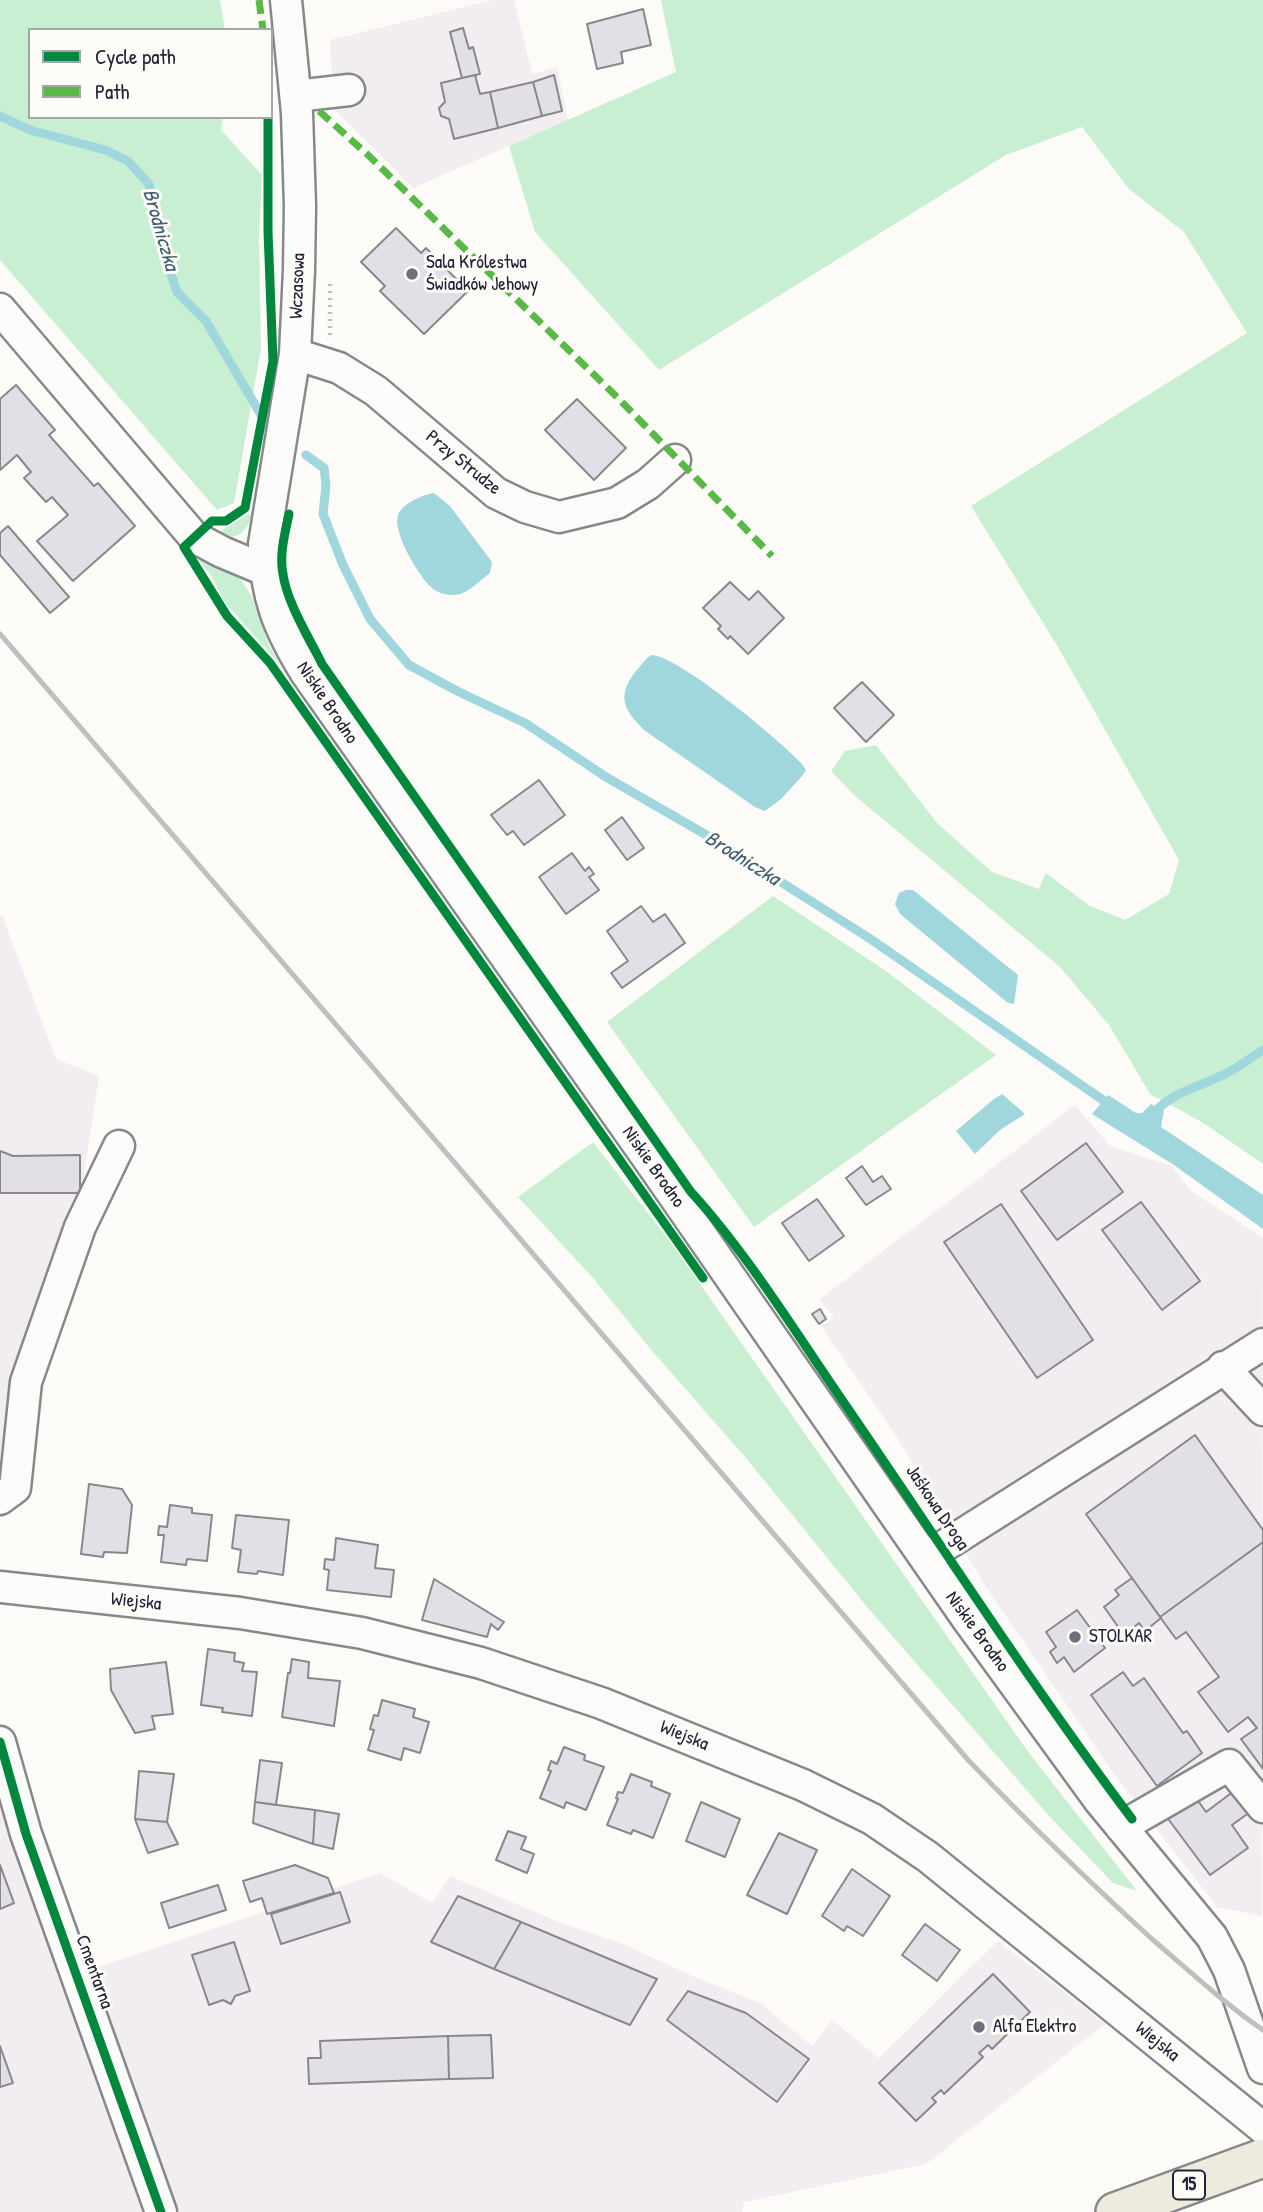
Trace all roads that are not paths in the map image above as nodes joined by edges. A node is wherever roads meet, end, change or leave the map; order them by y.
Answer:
1 (286, 0) edge
2 (349, 90) dead end
3 (304, 107) junction
4 (0, 309) edge
5 (295, 354) junction
6 (675, 460) dead end
7 (265, 570) junction
8 (119, 1146) dead end
9 (1263, 1344) edge
10 (1223, 1367) junction
11 (1263, 1410) edge
12 (0, 1499) edge
13 (925, 1558) junction
14 (0, 1587) edge
15 (0, 1742) edge
16 (1263, 1807) edge
17 (1121, 1827) junction
18 (1263, 2068) edge
19 (1263, 2128) edge
20 (1263, 2158) edge
21 (161, 2212) edge
22 (1115, 2212) edge

1 - 3 street, Wczasowa
2 - 3 street
3 - 5 street, Wczasowa
4 - 7 street
5 - 6 street, Przy Strudze
5 - 7 street, Wczasowa
7 - 13 street, Niskie Brodno
8 - 12 street
9 - 10 street
10 - 11 street
10 - 13 street
13 - 17 street, Niskie Brodno
14 - 19 street, Wiejska
15 - 21 street, Cmentarna
16 - 17 street
17 - 18 street, Niskie Brodno
20 - 22 main road, 15

